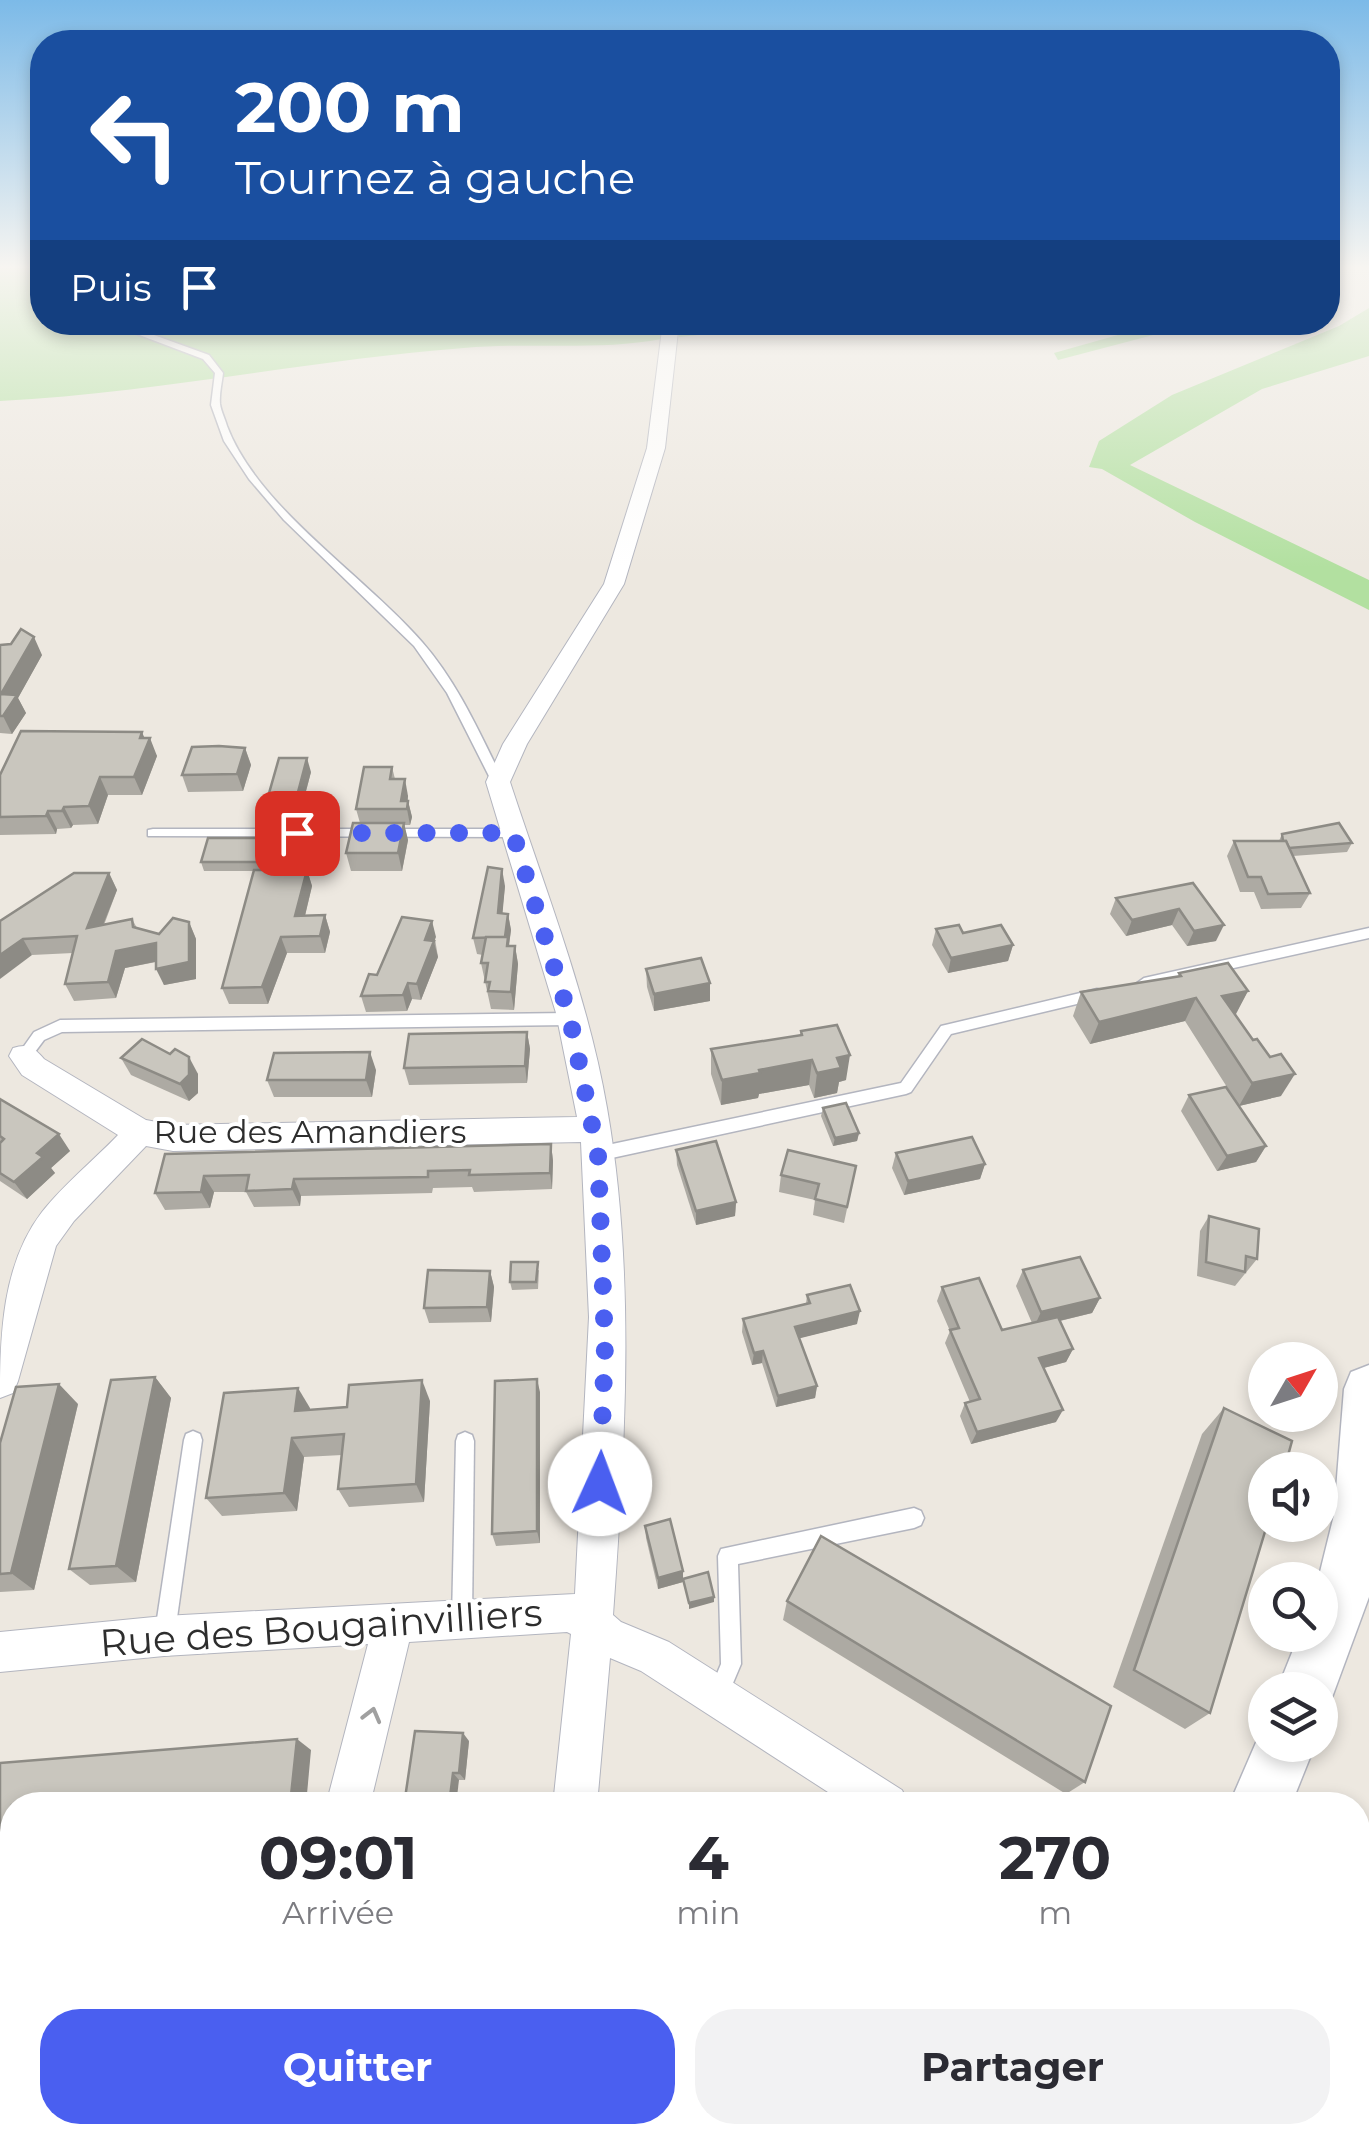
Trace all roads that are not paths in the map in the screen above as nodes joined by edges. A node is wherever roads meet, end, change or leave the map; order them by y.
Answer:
1 (214, 368) edge
2 (666, 368) edge
3 (498, 782) junction
4 (153, 833) dead end
5 (513, 833) junction
6 (1369, 933) edge
7 (1135, 985) edge
8 (1116, 990) edge
9 (570, 1019) junction
10 (24, 1056) joint
11 (139, 1132) junction
12 (596, 1142) junction
13 (0, 1381) edge
14 (1369, 1389) edge
15 (193, 1440) dead end
16 (465, 1441) dead end
17 (914, 1518) dead end
18 (462, 1619) junction
19 (392, 1624) junction
20 (594, 1624) junction
21 (164, 1636) junction
22 (0, 1652) edge
23 (1313, 1672) edge
24 (716, 1698) junction
25 (1278, 1762) edge
26 (351, 1792) edge
27 (575, 1792) edge
28 (866, 1792) edge
29 (1265, 1792) edge

1 - 3 lane
2 - 3 street
3 - 5 street
4 - 5 lane
5 - 9 street
6 - 7 lane
8 - 12 lane
9 - 10 lane
9 - 12 street
10 - 11 street
11 - 12 street, Rue des Amandiers
11 - 13 street, Rue des Amandiers
12 - 20 street
14 - 23 main road
15 - 21 lane
16 - 18 lane
17 - 24 lane
18 - 19 street, Rue des Bougainvilliers
18 - 20 street, Rue des Bougainvilliers
19 - 21 street, Rue des Bougainvilliers
26 -> 19 street
20 - 24 street, Rue des Bougainvilliers
20 - 27 street
21 - 22 street, Rue des Bougainvilliers
24 - 28 street, Rue des Bougainvilliers
25 - 29 main road

